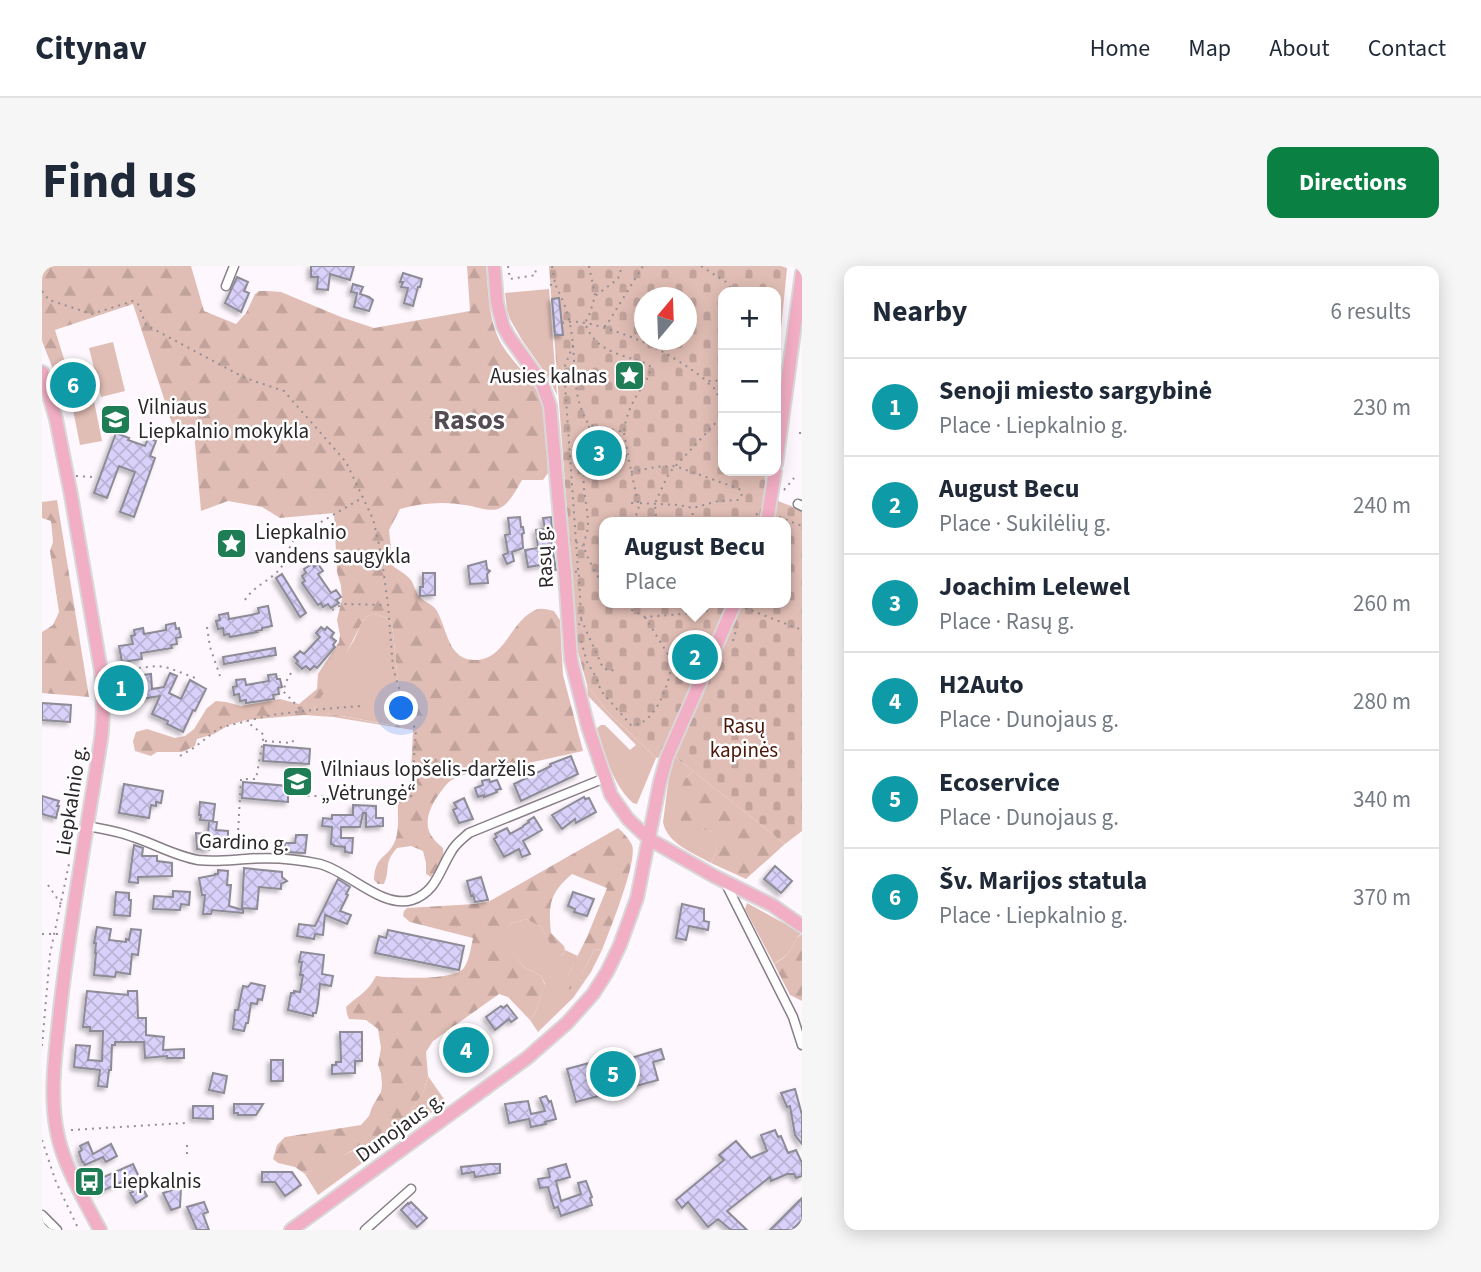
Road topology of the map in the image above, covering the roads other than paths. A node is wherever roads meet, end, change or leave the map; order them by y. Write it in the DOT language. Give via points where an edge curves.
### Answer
graph roads {
  1 [pos="234,266"];
  2 [pos="494,266"];
  3 [pos="802,273"];
  4 [pos="226,286"];
  5 [pos="42,372"];
  6 [pos="781,427"];
  7 [pos="774,476"];
  8 [pos="768,517"];
  9 [pos="732,608"];
  10 [pos="605,778"];
  11 [pos="87,826"];
  12 [pos="649,839"];
  13 [pos="725,882"];
  14 [pos="747,893"];
  15 [pos="737,908"];
  16 [pos="802,926"];
  17 [pos="802,1045"];
  18 [pos="411,1189"];
  19 [pos="42,1216"];
  20 [pos="57,1230"];
  21 [pos="100,1230"];
  22 [pos="291,1230"];
  23 [pos="365,1230"];
  1 -- 4 [label="street"];
  2 -- 10 [label="main road, Rasų g." via="503,326 542,383 550,405 572,573 569,645 574,679"];
  3 -- 6 [label="main road"];
  5 -- 11 [label="main road, Liepkalnio g." via="71,495 101,671 104,715"];
  7 -- 8 [label="main road"];
  9 -- 12 [label="main road, Dunojaus g." via="667,757"];
  10 -- 11 [label="street, Gardino g." via="469,833 450,852 431,889 409,901 381,895 320,864 269,858 196,859 133,836"];
  10 -- 12 [label="main road, Rasų g." via="624,813"];
  11 -- 21 [label="main road, Liepkalnio g." via="56,1045 54,1110 60,1144"];
  12 -- 13 [label="main road, Rasų g."];
  12 -- 22 [label="main road, Dunojaus g." via="629,924 607,972 582,1008 527,1058"];
  13 -- 14 [label="main road, Rasų g."];
  13 -- 15 [label="street"];
  14 -- 15 [label="street"];
  14 -- 16 [label="main road, Rasų g."];
  15 -- 17 [label="street" via="793,1017"];
  18 -- 23 [label="street"];
  19 -- 20 [label="street"];
}
